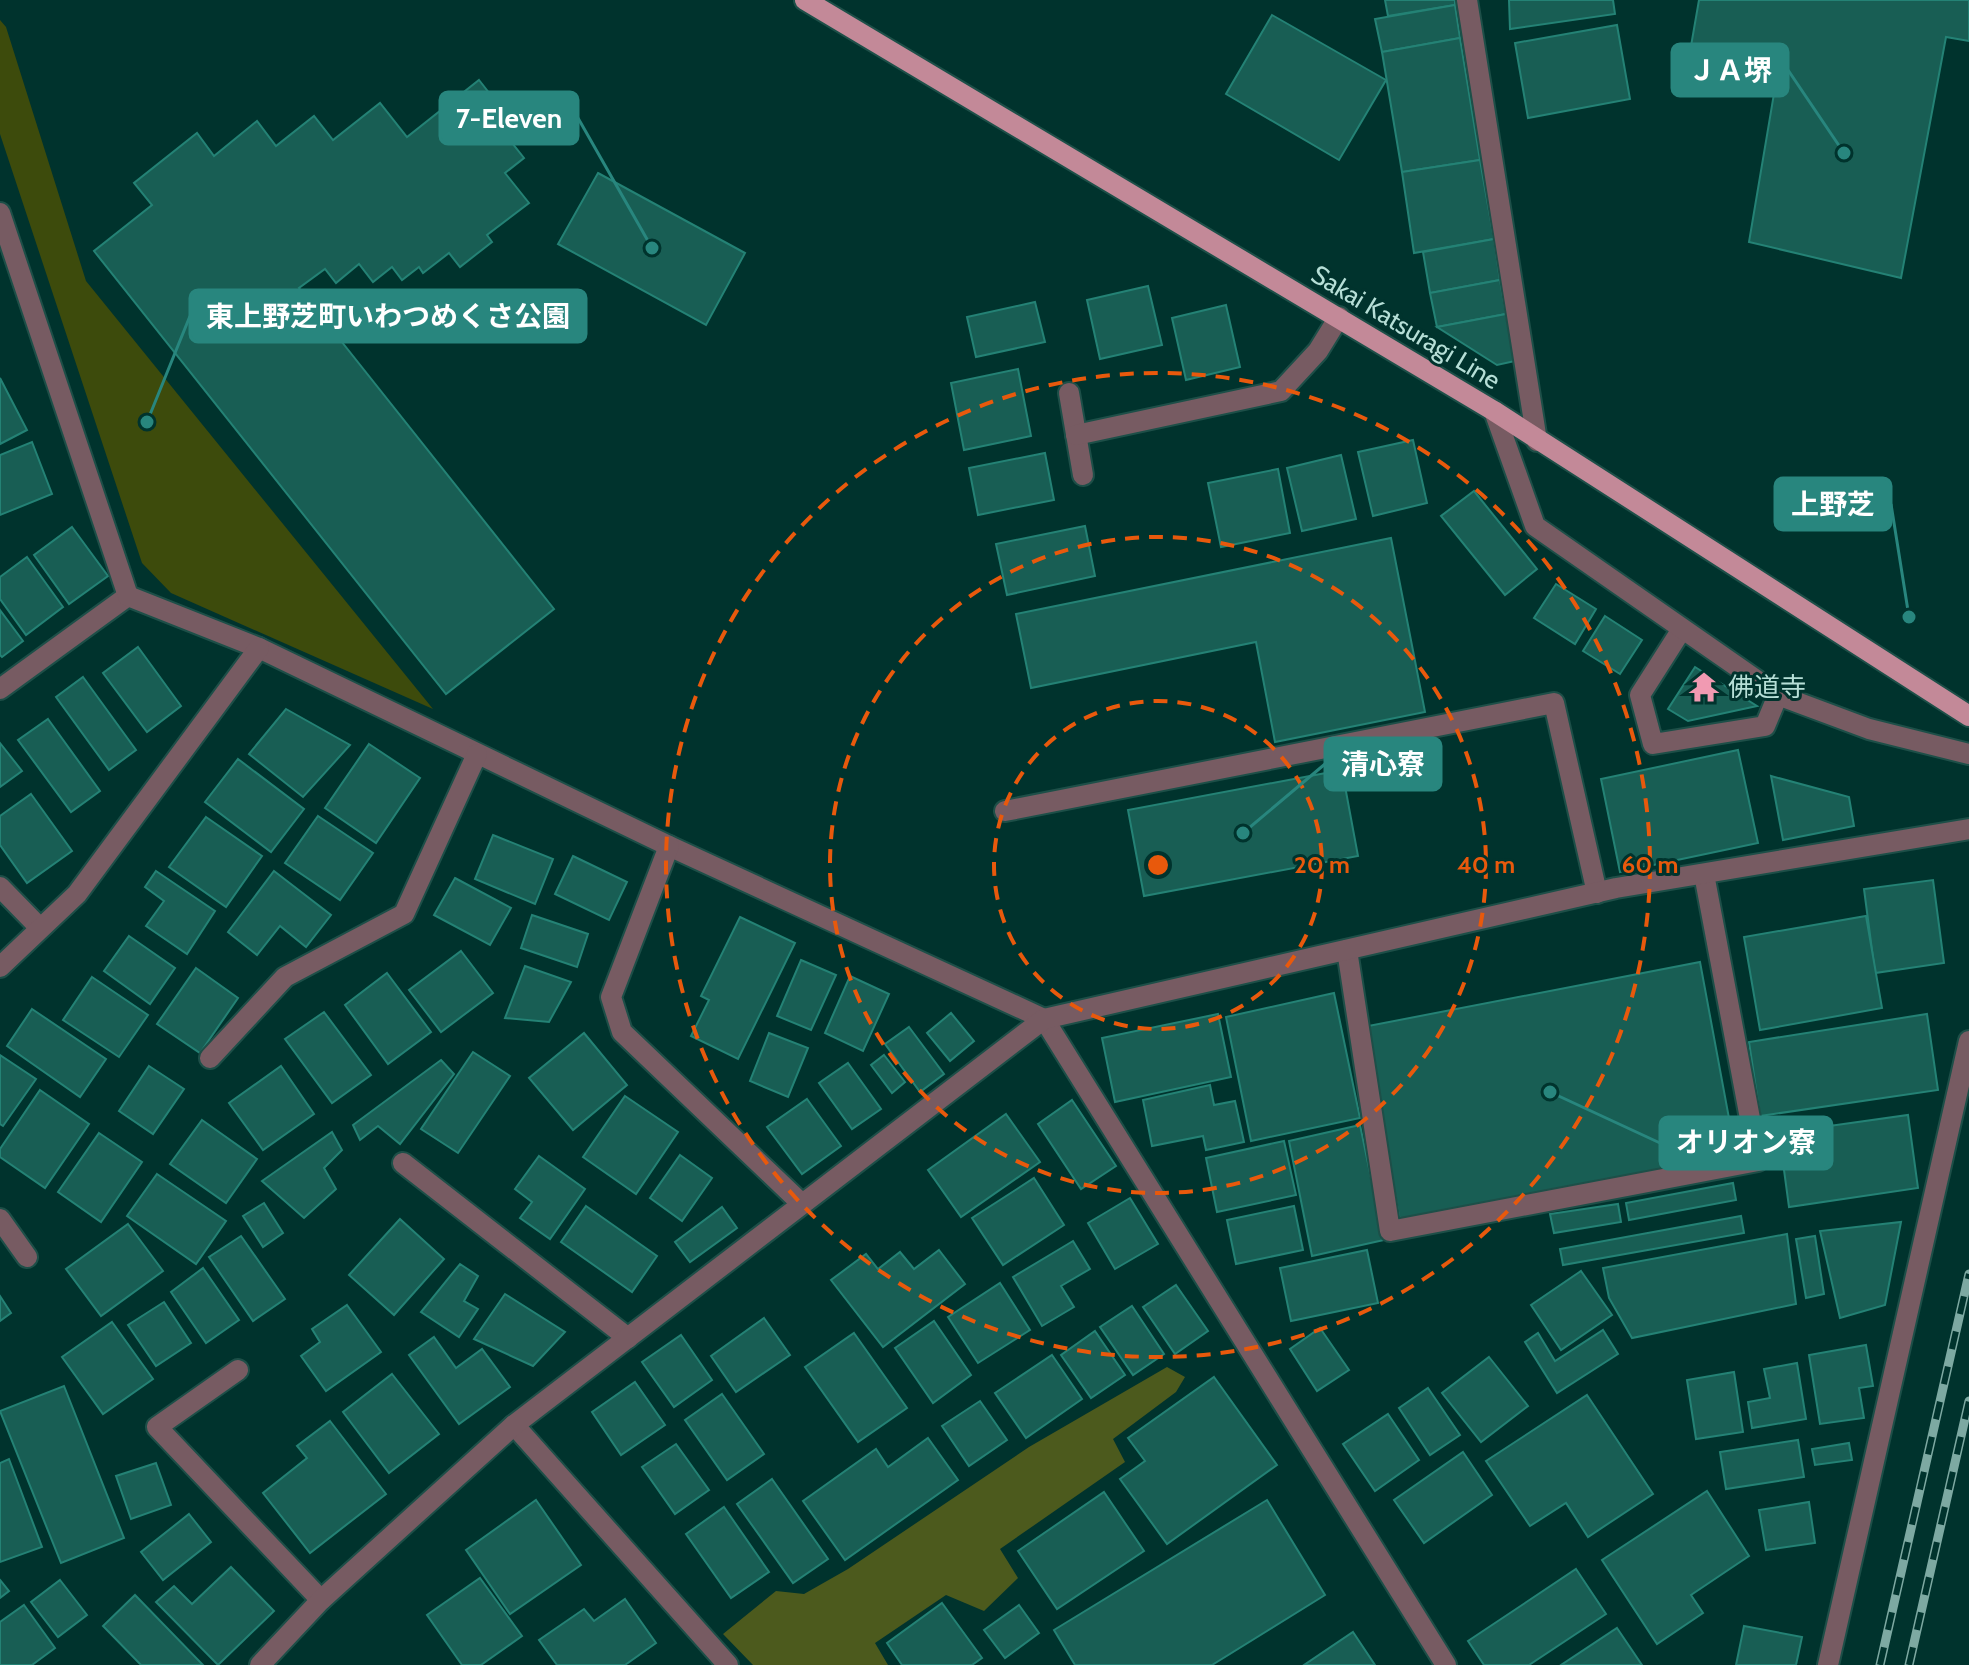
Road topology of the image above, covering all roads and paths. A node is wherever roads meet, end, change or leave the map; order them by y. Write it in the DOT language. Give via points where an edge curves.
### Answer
graph roads {
  1 [pos="805,0"];
  2 [pos="1467,0"];
  3 [pos="0,213"];
  4 [pos="1339,317"];
  5 [pos="1069,393"];
  6 [pos="1494,411"];
  7 [pos="1076,435"];
  8 [pos="1537,441"];
  9 [pos="1083,475"];
  10 [pos="128,596"];
  11 [pos="1682,629"];
  12 [pos="259,648"];
  13 [pos="0,689"];
  14 [pos="1778,695"];
  15 [pos="1969,716"];
  16 [pos="477,754"];
  17 [pos="1969,754"];
  18 [pos="1005,811"];
  19 [pos="1969,829"];
  20 [pos="669,846"];
  21 [pos="1704,874"];
  22 [pos="0,887"];
  23 [pos="1597,893"];
  24 [pos="40,928"];
  25 [pos="1347,950"];
  26 [pos="0,967"];
  27 [pos="1044,1019"];
  28 [pos="1969,1041"];
  29 [pos="210,1058"];
  30 [pos="403,1163"];
  31 [pos="802,1204"];
  32 [pos="0,1219"];
  33 [pos="27,1257"];
  34 [pos="628,1338"];
  35 [pos="238,1370"];
  36 [pos="514,1425"];
  37 [pos="321,1600"];
  38 [pos="260,1665"];
  39 [pos="728,1665"];
  40 [pos="1446,1665"];
  41 [pos="1828,1665"];
  1 -- 4 [label="main road, Sakai Katsuragi Line"];
  2 -- 8 [label="street"];
  3 -- 10 [label="street"];
  4 -- 6 [label="main road, Sakai Katsuragi Line"];
  4 -- 7 [label="street" via="1318,351 1281,391"];
  5 -- 7 [label="street"];
  6 -- 8 [label="main road, Sakai Katsuragi Line"];
  6 -- 11 [label="street" via="1535,526"];
  7 -- 9 [label="street"];
  8 -- 15 [label="main road, Sakai Katsuragi Line"];
  10 -- 12 [label="street"];
  10 -- 13 [label="street"];
  11 -- 14 [label="street"];
  11 -- 14 [label="street" via="1640,695 1653,744 1765,726"];
  12 -- 16 [label="street"];
  12 -- 24 [label="street" via="77,894"];
  14 -- 17 [label="street" via="1869,729"];
  16 -- 20 [label="street"];
  16 -- 29 [label="street" via="404,914 285,977"];
  18 -- 23 [label="street" via="1554,703"];
  19 -- 21 [label="street"];
  20 -- 27 [label="street"];
  20 -- 31 [label="street" via="611,997 622,1032"];
  21 -- 23 [label="street"];
  21 -- 25 [label="street" via="1758,1161 1390,1231"];
  22 -- 24 [label="street"];
  23 -- 25 [label="street"];
  24 -- 26 [label="street"];
  25 -- 27 [label="street"];
  27 -- 31 [label="street"];
  27 -- 40 [label="street"];
  28 -- 41 [label="street"];
  30 -- 34 [label="street"];
  31 -- 34 [label="street"];
  32 -- 33 [label="street"];
  34 -- 36 [label="street"];
  35 -- 37 [label="street" via="157,1427"];
  36 -- 37 [label="street"];
  36 -- 39 [label="street"];
  37 -- 38 [label="street"];
}
